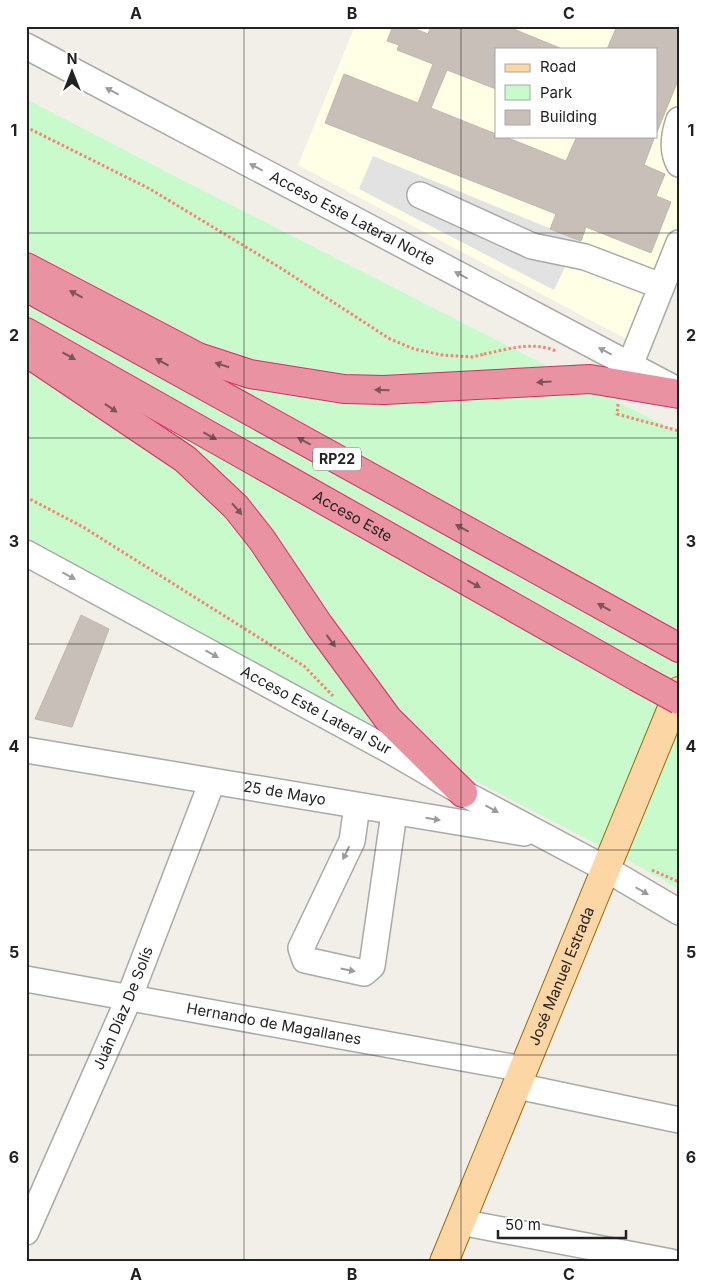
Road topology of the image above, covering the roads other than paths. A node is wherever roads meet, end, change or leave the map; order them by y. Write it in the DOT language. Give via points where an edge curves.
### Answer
graph roads {
  1 [pos="26,46"];
  2 [pos="679,120"];
  3 [pos="679,164"];
  4 [pos="420,195"];
  5 [pos="679,243"];
  6 [pos="26,267"];
  7 [pos="661,286"];
  8 [pos="26,287"];
  9 [pos="26,332"];
  10 [pos="26,352"];
  11 [pos="630,364"];
  12 [pos="679,393"];
  13 [pos="26,553"];
  14 [pos="679,648"];
  15 [pos="679,691"];
  16 [pos="679,700"];
  17 [pos="26,750"];
  18 [pos="212,782"];
  19 [pos="462,793"];
  20 [pos="357,806"];
  21 [pos="394,813"];
  22 [pos="543,836"];
  23 [pos="606,869"];
  24 [pos="679,912"];
  25 [pos="26,979"];
  26 [pos="129,998"];
  27 [pos="520,1077"];
  28 [pos="679,1120"];
  29 [pos="460,1222"];
  30 [pos="26,1232"];
  31 [pos="444,1262"];
  32 [pos="671,1262"];
  11 -- 1 [label="street, Acceso Este Lateral Norte, one-way"];
  2 -- 3 [label="street" via="674,140"];
  4 -- 7 [label="street" via="532,246 585,257"];
  5 -- 7 [label="street"];
  12 -- 6 [label="highway, one-way" via="590,380 384,390 344,389 280,380 198,358"];
  7 -- 11 [label="street"];
  14 -- 8 [label="highway, RP22, one-way"];
  9 -- 16 [label="highway, Acceso Este / RP22, one-way, bridge"];
  10 -- 19 [label="highway, one-way" via="185,459 236,507 388,719"];
  11 -- 12 [label="street, Acceso Este Lateral Norte"];
  13 -- 19 [label="street, Acceso Este Lateral Sur, one-way"];
  15 -- 23 [label="main road, José Manuel Estrada"];
  17 -- 18 [label="street, 25 de Mayo"];
  18 -- 20 [label="street, 25 de Mayo"];
  18 -- 26 [label="street, Juán Díaz De Solís"];
  19 -- 22 [label="street, Acceso Este Lateral Sur, one-way"];
  20 -- 21 [label="street, 25 de Mayo"];
  20 -- 21 [label="street, one-way" via="352,841 300,948 305,960 364,973 372,966"];
  21 -- 22 [label="street, 25 de Mayo, one-way"];
  22 -- 23 [label="street, Acceso Este Lateral Sur"];
  23 -- 24 [label="street, one-way"];
  23 -- 27 [label="main road, José Manuel Estrada"];
  25 -- 26 [label="street, Hernando de Magallanes"];
  26 -- 27 [label="street, Hernando de Magallanes"];
  26 -- 30 [label="street, Juán Díaz De Solís"];
  27 -- 28 [label="street, Hernando de Magallanes"];
  27 -- 29 [label="main road, José Manuel Estrada"];
  29 -- 31 [label="main road, José Manuel Estrada"];
  29 -- 32 [label="street"];
}
